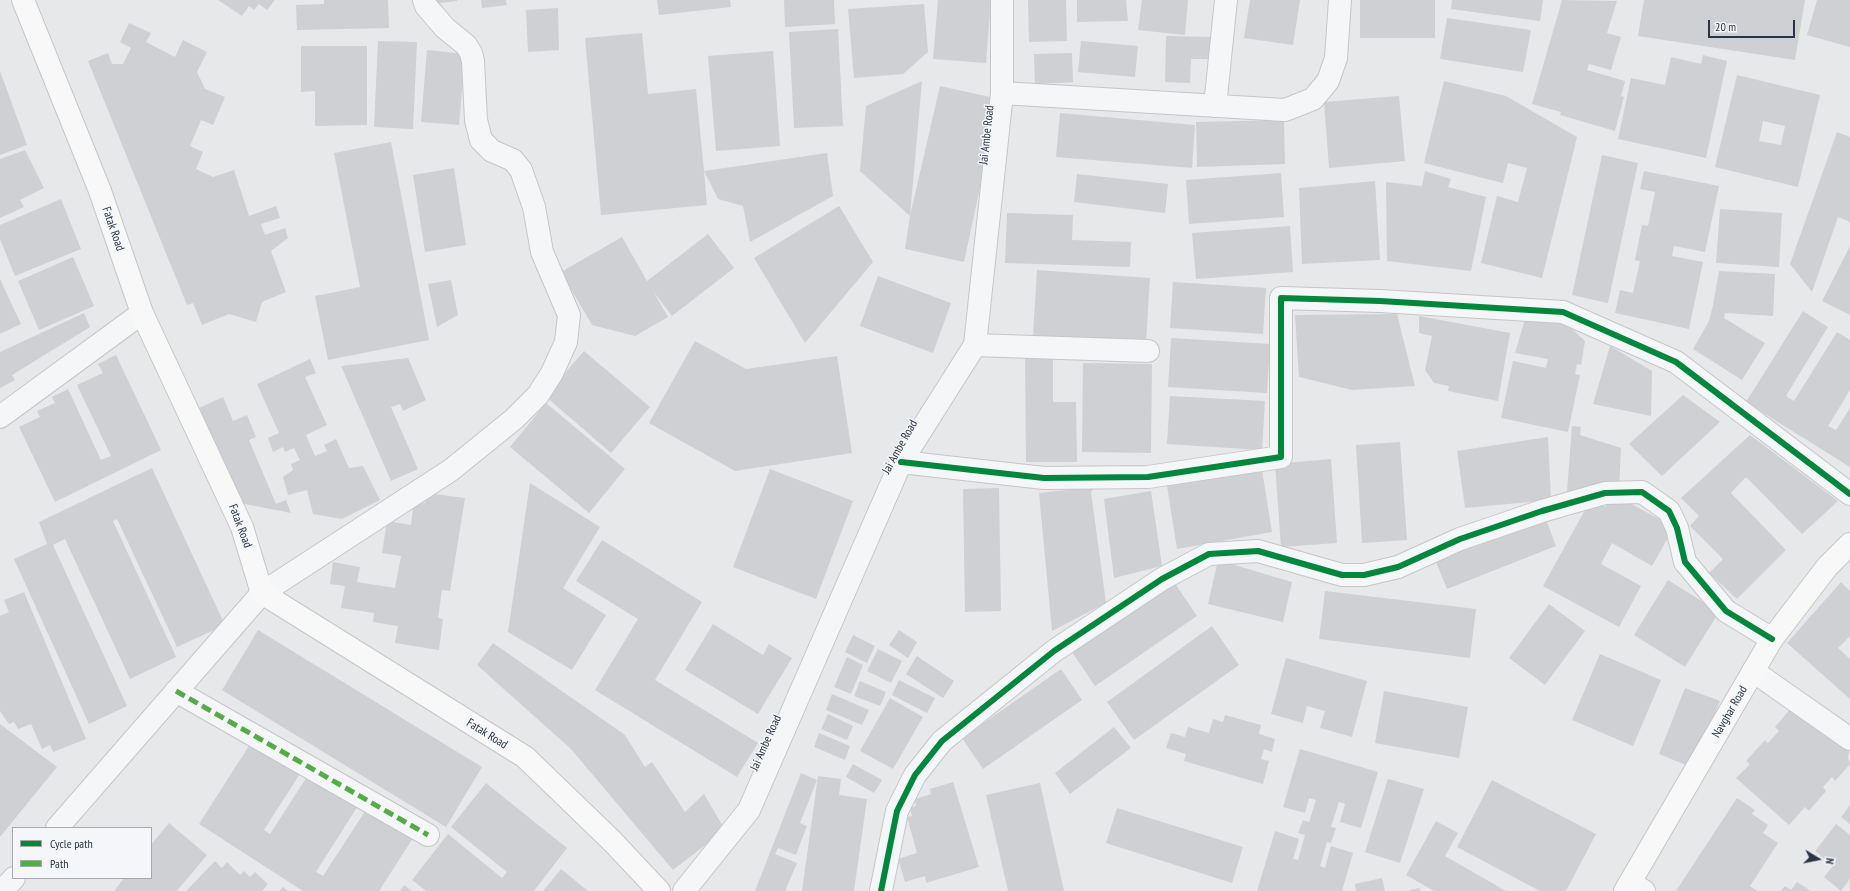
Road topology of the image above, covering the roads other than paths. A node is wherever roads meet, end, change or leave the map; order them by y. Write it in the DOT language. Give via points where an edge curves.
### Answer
graph roads {
  1 [pos="23,0"];
  2 [pos="424,0"];
  3 [pos="1002,0"];
  4 [pos="1226,0"];
  5 [pos="1340,0"];
  6 [pos="1002,93"];
  7 [pos="1215,106"];
  8 [pos="142,313"];
  9 [pos="975,344"];
  10 [pos="1148,351"];
  11 [pos="0,417"];
  12 [pos="901,462"];
  13 [pos="1850,494"];
  14 [pos="1850,544"];
  15 [pos="262,593"];
  16 [pos="1772,639"];
  17 [pos="1754,671"];
  18 [pos="176,691"];
  19 [pos="1850,739"];
  20 [pos="58,827"];
  21 [pos="428,835"];
  22 [pos="13,879"];
  23 [pos="1633,888"];
  24 [pos="2,891"];
  25 [pos="659,891"];
  26 [pos="684,891"];
  27 [pos="881,891"];
  1 -- 8 [label="main road, Fatak Road" via="100,191"];
  2 -- 15 [label="street" via="445,28 466,45 471,53 476,120 481,140 492,151 513,160 521,170 534,207 542,252 569,315 566,342 552,373 538,395 514,419 451,470"];
  3 -- 6 [label="street, Jai Ambe Road"];
  4 -- 7 [label="street"];
  5 -- 7 [label="street" via="1336,58 1328,81 1313,99 1285,110"];
  6 -- 7 [label="street"];
  6 -- 9 [label="street, Jai Ambe Road"];
  8 -- 11 [label="street"];
  8 -- 15 [label="main road, Fatak Road" via="242,527"];
  9 -- 10 [label="street"];
  9 -- 12 [label="street, Jai Ambe Road"];
  12 -- 13 [label="street" via="1044,478 1148,477 1281,457 1281,298 1380,301 1563,312 1676,362"];
  12 -- 26 [label="street, Jai Ambe Road" via="749,810"];
  14 -- 16 [label="main road, Navghar Road" via="1827,567"];
  15 -- 18 [label="street"];
  15 -- 25 [label="main road, Fatak Road" via="525,757 612,841"];
  16 -- 17 [label="main road, Navghar Road"];
  16 -- 27 [label="street" via="1726,612 1685,562 1677,528 1669,511 1642,492 1605,493 1542,511 1460,539 1398,567 1364,575 1342,574 1258,551 1209,554 1162,578 1054,651 942,741 915,775 897,811"];
  17 -- 19 [label="street"];
  17 -- 23 [label="main road, Navghar Road"];
  18 -- 20 [label="street"];
  18 -- 21 [label="street"];
  22 -- 24 [label="street"];
}
